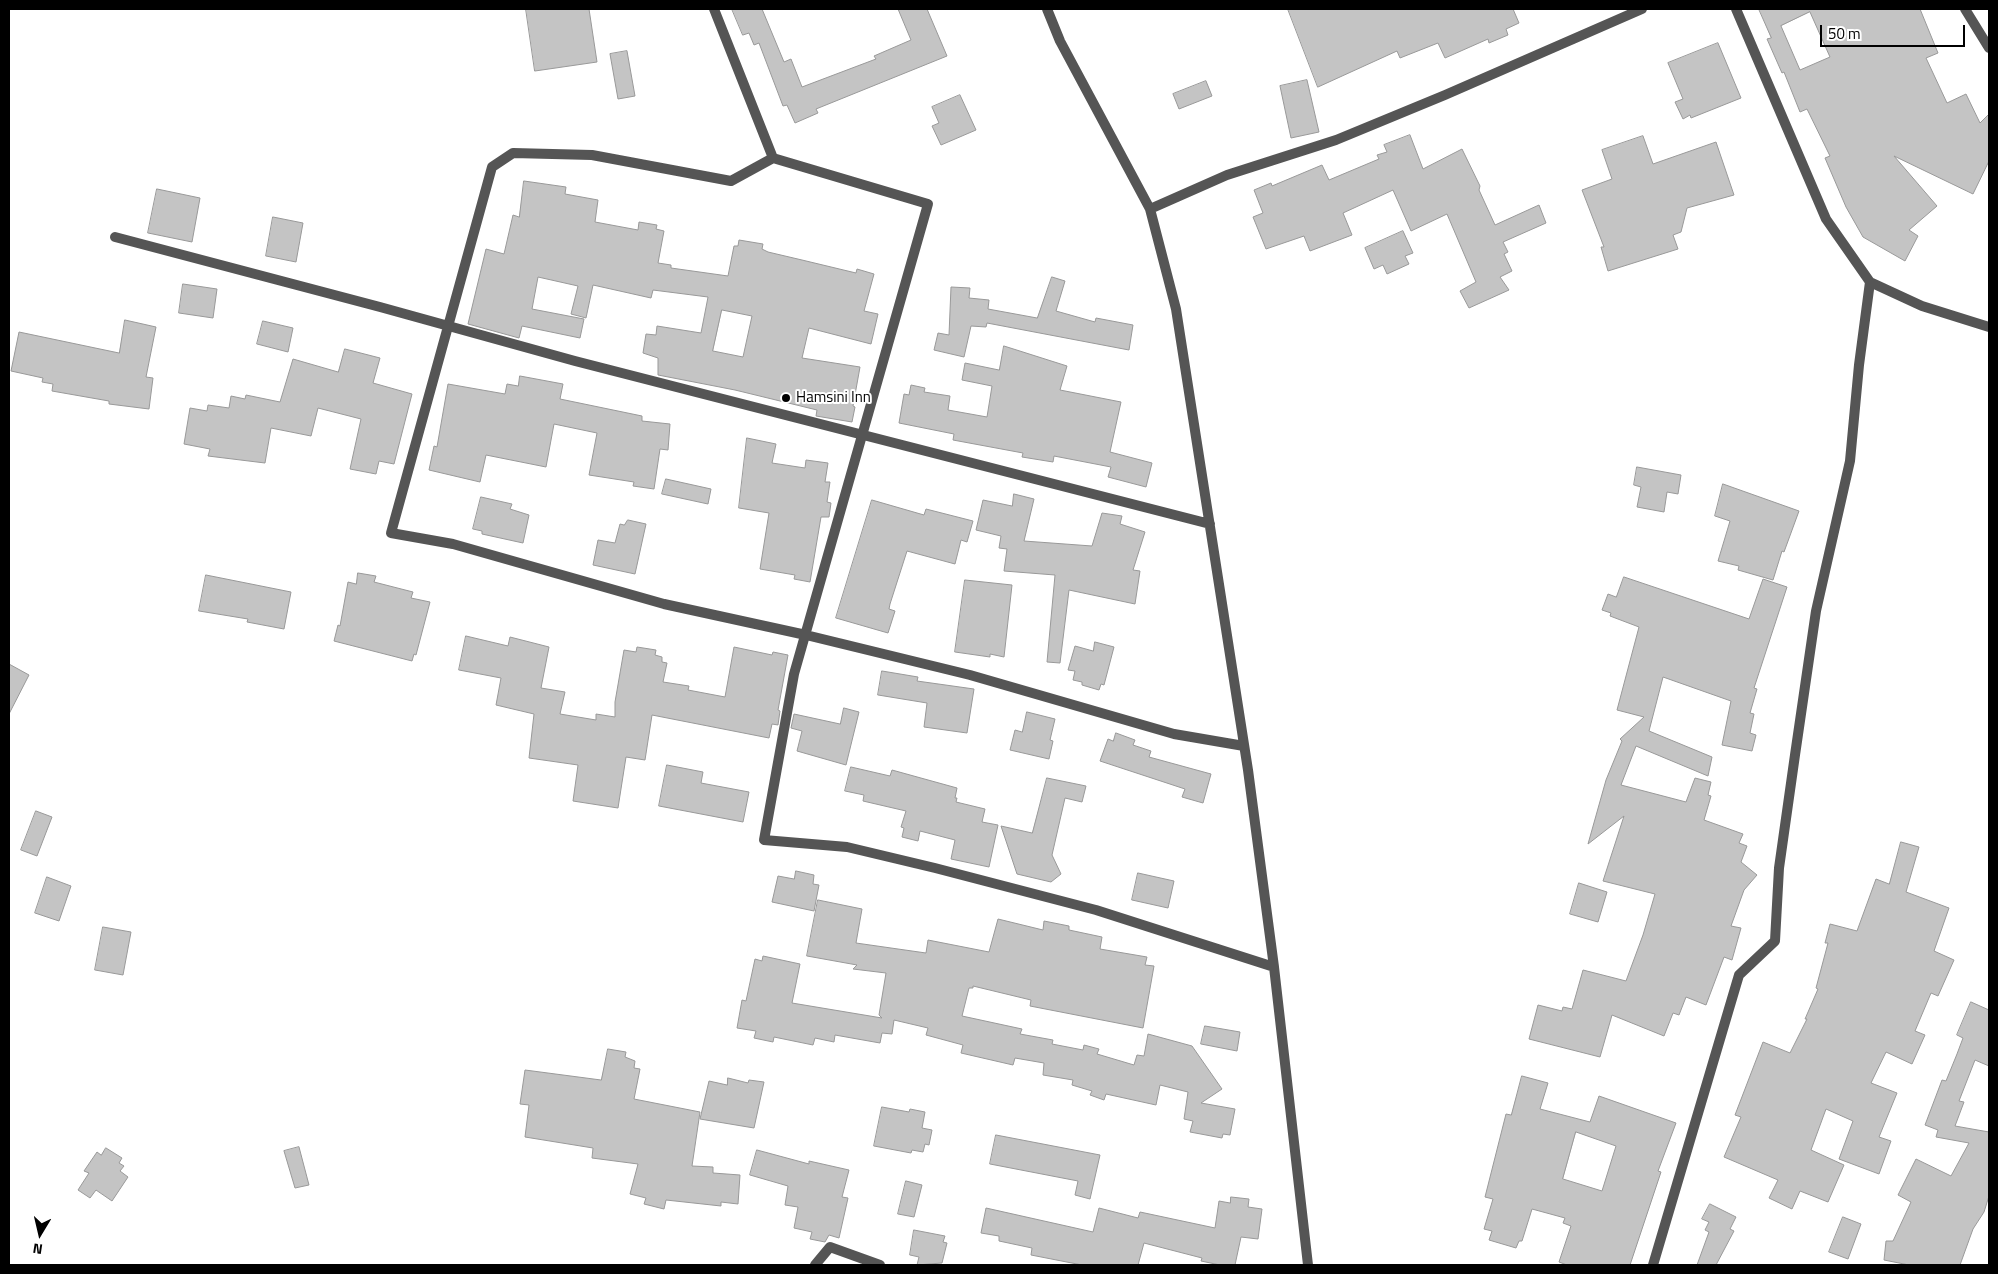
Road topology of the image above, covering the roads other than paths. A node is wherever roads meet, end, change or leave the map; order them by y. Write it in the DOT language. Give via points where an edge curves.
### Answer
graph roads {
  1 [pos="714,9"];
  2 [pos="1047,9"];
  3 [pos="1642,9"];
  4 [pos="1736,9"];
  5 [pos="1965,9"];
  6 [pos="1989,48"];
  7 [pos="773,158"];
  8 [pos="1150,209"];
  9 [pos="115,237"];
  10 [pos="1870,282"];
  11 [pos="448,326"];
  12 [pos="1989,327"];
  13 [pos="863,434"];
  14 [pos="1210,524"];
  15 [pos="806,634"];
  16 [pos="1244,746"];
  17 [pos="1274,966"];
  18 [pos="815,1265"];
  19 [pos="880,1265"];
  20 [pos="1308,1265"];
  21 [pos="1653,1265"];
  1 -- 7 [label="street"];
  2 -- 8 [label="street" via="1060,41"];
  3 -- 8 [label="street" via="1445,96 1336,140 1227,175"];
  4 -- 10 [label="street" via="1826,219"];
  5 -- 6 [label="street"];
  7 -- 11 [label="street" via="731,181 592,155 513,153 492,167"];
  7 -- 13 [label="street" via="928,204"];
  8 -- 14 [label="street" via="1176,309"];
  9 -- 11 [label="street"];
  10 -- 12 [label="street" via="1922,306"];
  10 -- 21 [label="street" via="1850,461 1816,612 1779,868 1774,941 1739,975"];
  11 -- 13 [label="street" via="575,362"];
  11 -- 15 [label="street" via="391,533 453,544 664,604"];
  13 -- 14 [label="street"];
  13 -- 15 [label="street"];
  14 -- 16 [label="street"];
  15 -- 16 [label="street" via="970,675 1174,734"];
  15 -- 17 [label="street" via="794,674 764,840 847,848 935,868 1096,910"];
  16 -- 17 [label="street"];
  17 -- 20 [label="street"];
  18 -- 19 [label="street" via="830,1247"];
}
